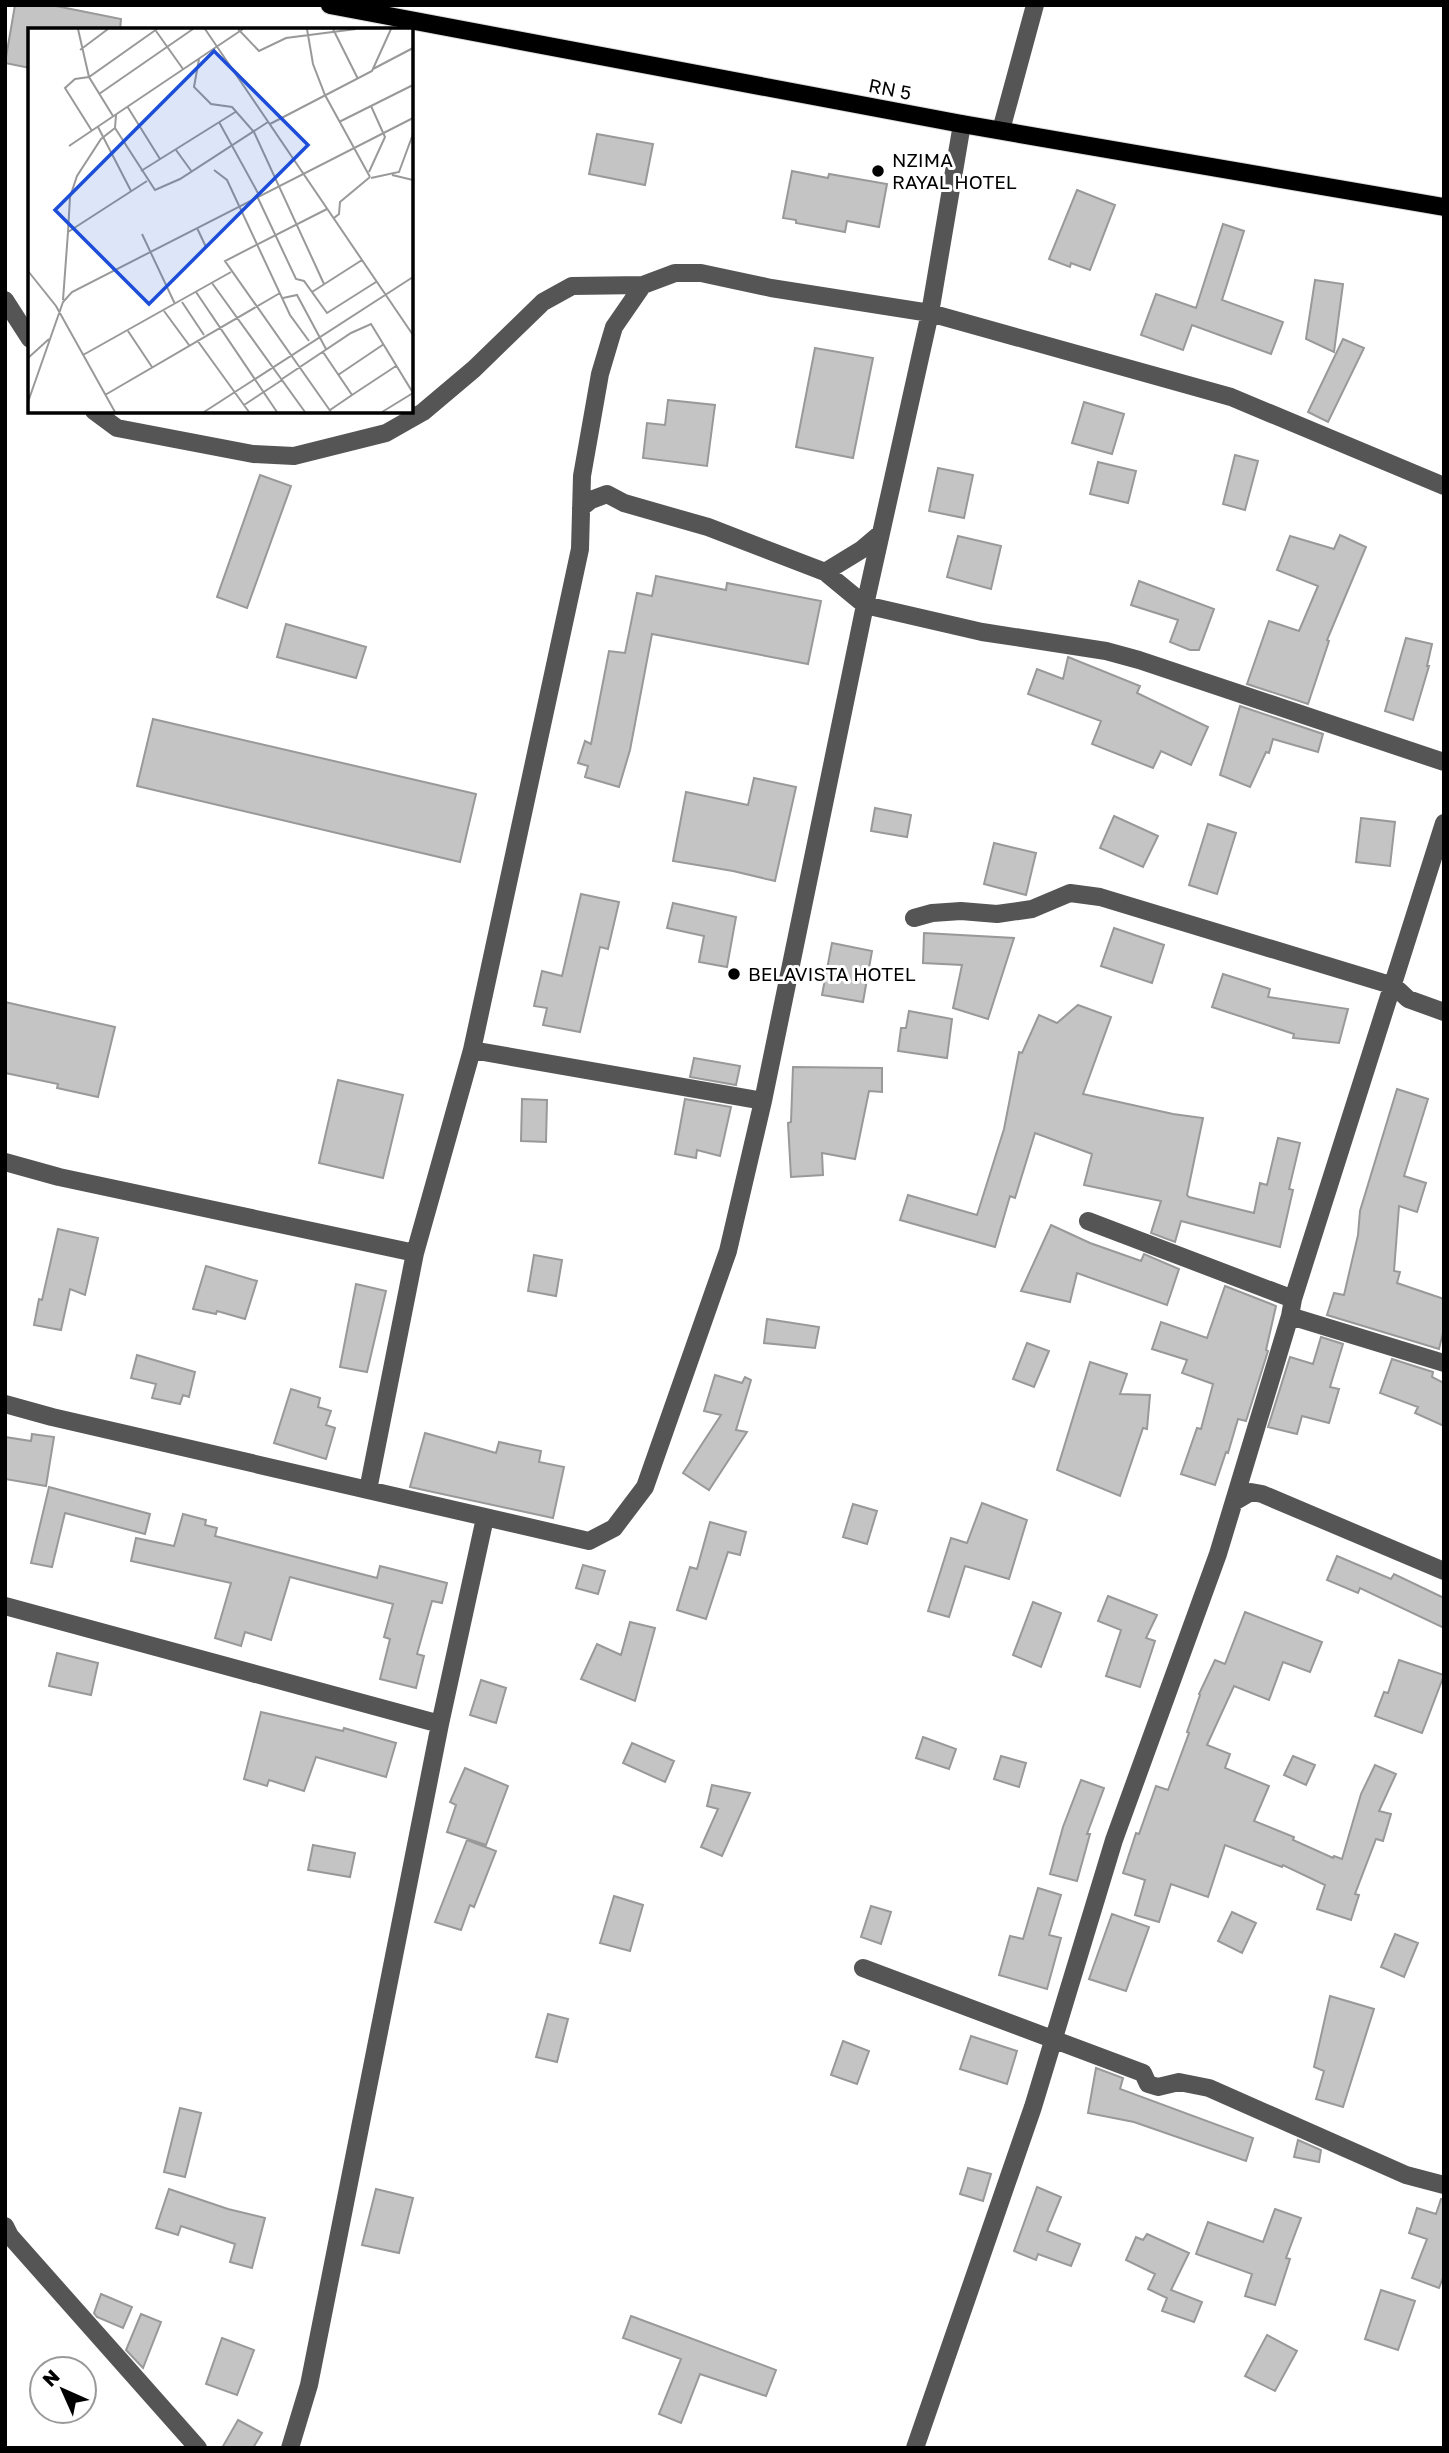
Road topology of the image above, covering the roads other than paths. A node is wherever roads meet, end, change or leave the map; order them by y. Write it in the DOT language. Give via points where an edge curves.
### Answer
graph roads {
  1 [pos="330,5"];
  2 [pos="1035,5"];
  3 [pos="962,124"];
  4 [pos="1001,130"];
  5 [pos="1444,207"];
  6 [pos="643,285"];
  7 [pos="5,300"];
  8 [pos="930,313"];
  9 [pos="28,336"];
  10 [pos="96,413"];
  11 [pos="583,466"];
  12 [pos="1444,486"];
  13 [pos="607,494"];
  14 [pos="581,508"];
  15 [pos="881,533"];
  16 [pos="825,572"];
  17 [pos="865,605"];
  18 [pos="1444,762"];
  19 [pos="1444,823"];
  20 [pos="914,918"];
  21 [pos="1394,986"];
  22 [pos="1444,1012"];
  23 [pos="472,1050"];
  24 [pos="762,1101"];
  25 [pos="5,1162"];
  26 [pos="1088,1221"];
  27 [pos="415,1253"];
  28 [pos="1291,1308"];
  29 [pos="1444,1363"];
  30 [pos="5,1404"];
  31 [pos="368,1490"];
  32 [pos="1234,1502"];
  33 [pos="485,1518"];
  34 [pos="1444,1571"];
  35 [pos="5,1606"];
  36 [pos="440,1724"];
  37 [pos="863,1968"];
  38 [pos="1052,2040"];
  39 [pos="1444,2185"];
  40 [pos="5,2226"];
  41 [pos="198,2448"];
  42 [pos="290,2448"];
  43 [pos="915,2448"];
  1 -- 3 [label="main road, RN 5 / RN 5"];
  2 -- 4 [label="street"];
  3 -- 4 [label="main road, RN 5 / RN 5"];
  3 -- 8 [label="street"];
  4 -- 5 [label="main road, RN 5 / RN 5"];
  6 -- 8 [label="street" via="675,273 701,273"];
  6 -- 10 [label="street" via="572,286 543,302 423,412 386,433 305,454 253,454 117,428"];
  6 -- 11 [label="street" via="614,327"];
  7 -- 9 [label="street"];
  8 -- 12 [label="street" via="1231,397"];
  8 -- 15 [label="street"];
  11 -- 13 [label="street"];
  11 -- 14 [label="street"];
  13 -- 14 [label="street"];
  13 -- 16 [label="street"];
  14 -- 23 [label="street" via="580,549"];
  15 -- 16 [label="street"];
  15 -- 17 [label="street"];
  16 -- 17 [label="street"];
  17 -- 18 [label="street" via="982,632 1106,651"];
  17 -- 24 [label="street"];
  19 -- 21 [label="street"];
  20 -- 21 [label="street" via="932,913 997,914 1032,909 1070,893 1100,897"];
  21 -- 22 [label="street" via="1408,999"];
  21 -- 28 [label="street"];
  23 -- 24 [label="street"];
  23 -- 27 [label="street"];
  24 -- 33 [label="street" via="728,1251 645,1487 614,1528 589,1541"];
  25 -- 27 [label="street"];
  26 -- 28 [label="street"];
  27 -- 31 [label="street"];
  28 -- 29 [label="street"];
  28 -- 32 [label="street"];
  30 -- 31 [label="street"];
  31 -- 33 [label="street"];
  32 -- 34 [label="street" via="1251,1492 1262,1494"];
  32 -- 38 [label="street" via="1114,1840"];
  33 -- 36 [label="street"];
  35 -- 36 [label="street"];
  36 -- 42 [label="street" via="309,2385"];
  37 -- 38 [label="street"];
  38 -- 39 [label="street" via="1143,2073 1148,2084 1158,2087 1179,2081 1209,2088 1406,2175"];
  38 -- 43 [label="street"];
  40 -- 41 [label="street"];
}
